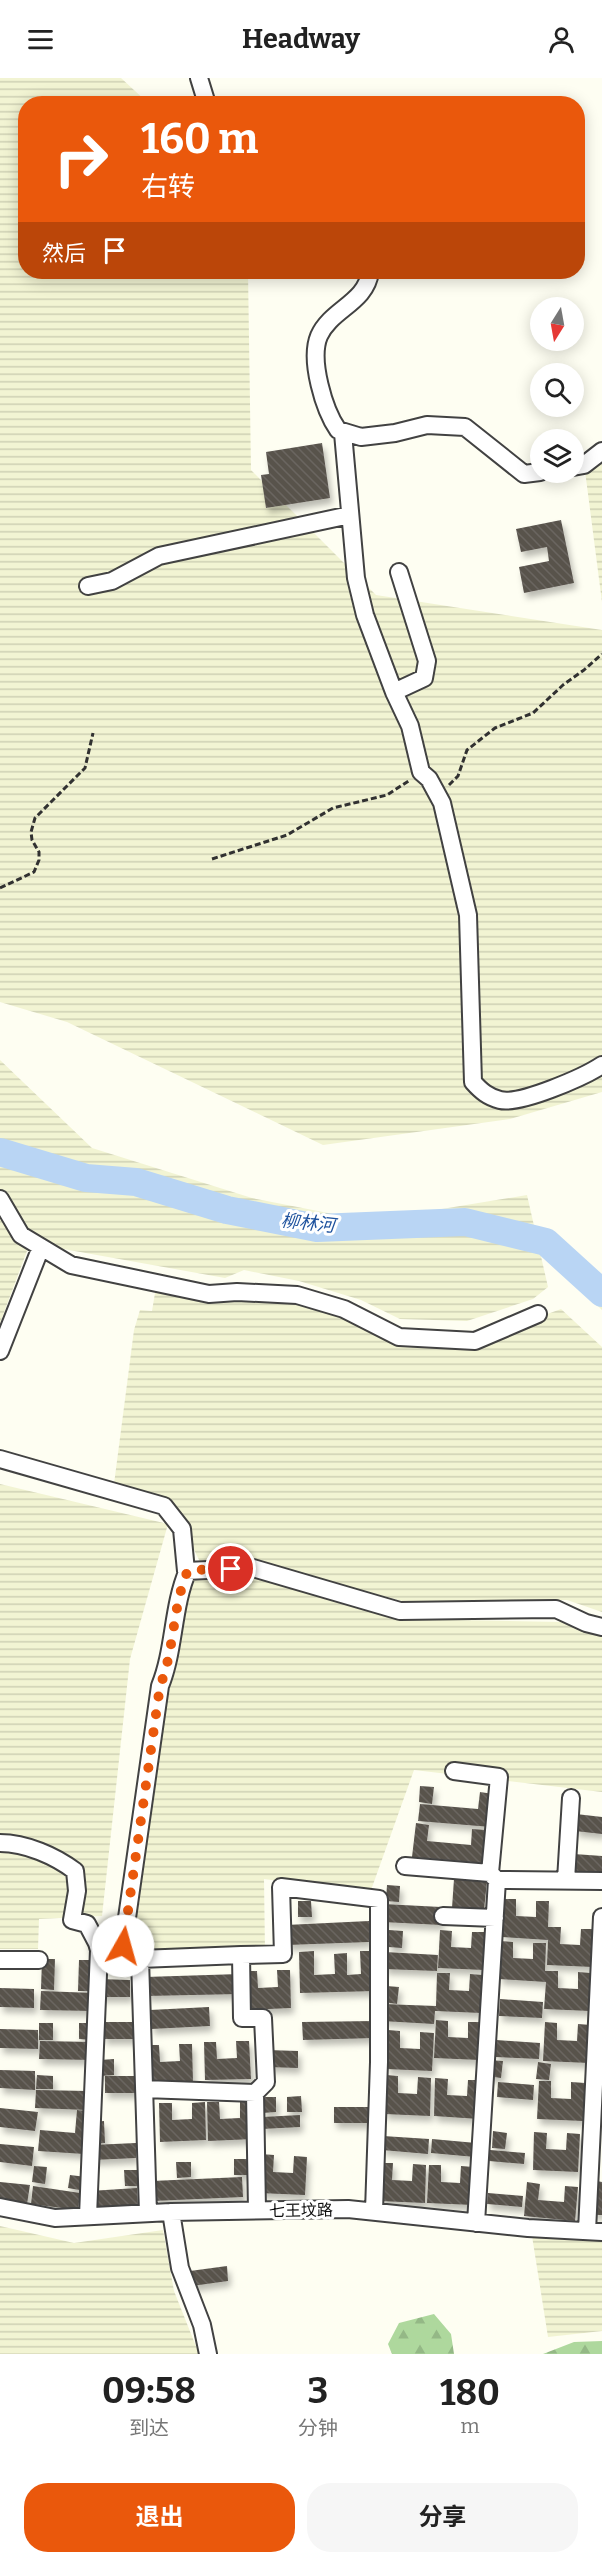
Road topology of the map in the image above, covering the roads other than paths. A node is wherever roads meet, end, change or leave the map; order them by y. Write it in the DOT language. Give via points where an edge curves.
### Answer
graph roads {
  1 [pos="199,78"];
  2 [pos="205,96"];
  3 [pos="369,279"];
  4 [pos="343,433"];
  5 [pos="602,451"];
  6 [pos="584,465"];
  7 [pos="530,473"];
  8 [pos="350,515"];
  9 [pos="399,572"];
  10 [pos="88,586"];
  11 [pos="394,692"];
  12 [pos="602,1065"];
  13 [pos="0,1199"];
  14 [pos="41,1247"];
  15 [pos="538,1314"];
  16 [pos="0,1351"];
  17 [pos="0,1459"];
  18 [pos="188,1570"];
  19 [pos="602,1627"];
  20 [pos="454,1771"];
  21 [pos="571,1798"];
  22 [pos="0,1843"];
  23 [pos="405,1866"];
  24 [pos="494,1876"];
  25 [pos="566,1880"];
  26 [pos="602,1881"];
  27 [pos="443,1916"];
  28 [pos="602,1917"];
  29 [pos="495,1918"];
  30 [pos="97,1943"];
  31 [pos="241,1955"];
  32 [pos="0,1960"];
  33 [pos="39,1960"];
  34 [pos="144,2089"];
  35 [pos="255,2093"];
  36 [pos="0,2207"];
  37 [pos="257,2211"];
  38 [pos="374,2211"];
  39 [pos="171,2212"];
  40 [pos="148,2213"];
  41 [pos="88,2216"];
  42 [pos="476,2223"];
  43 [pos="594,2232"];
  44 [pos="208,2354"];
  1 -- 2 [label="street"];
  3 -- 4 [label="street" via="363,292 319,336 319,388 333,423"];
  4 -- 7 [label="street" via="361,437 427,425 465,427 524,474"];
  4 -- 8 [label="street"];
  5 -- 6 [label="street"];
  8 -- 10 [label="street" via="159,556 112,581"];
  8 -- 11 [label="street" via="356,578"];
  9 -- 11 [label="street" via="427,661 424,678"];
  11 -- 12 [label="street" via="410,726 421,772 442,803 468,915 473,1082 485,1095 502,1101 519,1100"];
  13 -- 14 [label="street" via="21,1235"];
  14 -- 15 [label="street" via="71,1265 209,1294 297,1295 344,1309 399,1337 475,1341"];
  14 -- 16 [label="street"];
  17 -- 18 [label="street" via="164,1506 182,1529"];
  18 -- 19 [label="street" via="253,1568 400,1611 556,1609"];
  18 -- 30 [label="street" via="180,1590 168,1666 160,1686 123,1946"];
  20 -- 24 [label="street" via="499,1777"];
  21 -- 25 [label="street"];
  22 -- 30 [label="street" via="10,1842 57,1858 75,1871 77,1891 72,1920 87,1924"];
  23 -- 24 [label="street"];
  24 -- 25 [label="street"];
  24 -- 29 [label="street"];
  25 -- 26 [label="street"];
  27 -- 29 [label="street"];
  28 -- 43 [label="street"];
  29 -- 42 [label="street"];
  30 -- 41 [label="street"];
  31 -- 34 [label="street" via="140,1959"];
  31 -- 35 [label="street" via="242,2018 263,2018 266,2082"];
  31 -- 38 [label="street" via="283,1954 281,1887 379,1899"];
  32 -- 33 [label="street"];
  34 -- 35 [label="street"];
  34 -- 40 [label="street"];
  35 -- 37 [label="street"];
  36 -- 41 [label="street, 七王坟路" via="55,2218"];
  37 -- 38 [label="street, 七王坟路"];
  37 -- 39 [label="street, 七王坟路"];
  38 -- 42 [label="street, 七王坟路"];
  39 -- 40 [label="street, 七王坟路"];
  39 -- 44 [label="street" via="180,2268 202,2325"];
  40 -- 41 [label="street, 七王坟路"];
  42 -- 43 [label="street, 七王坟路"];
}
